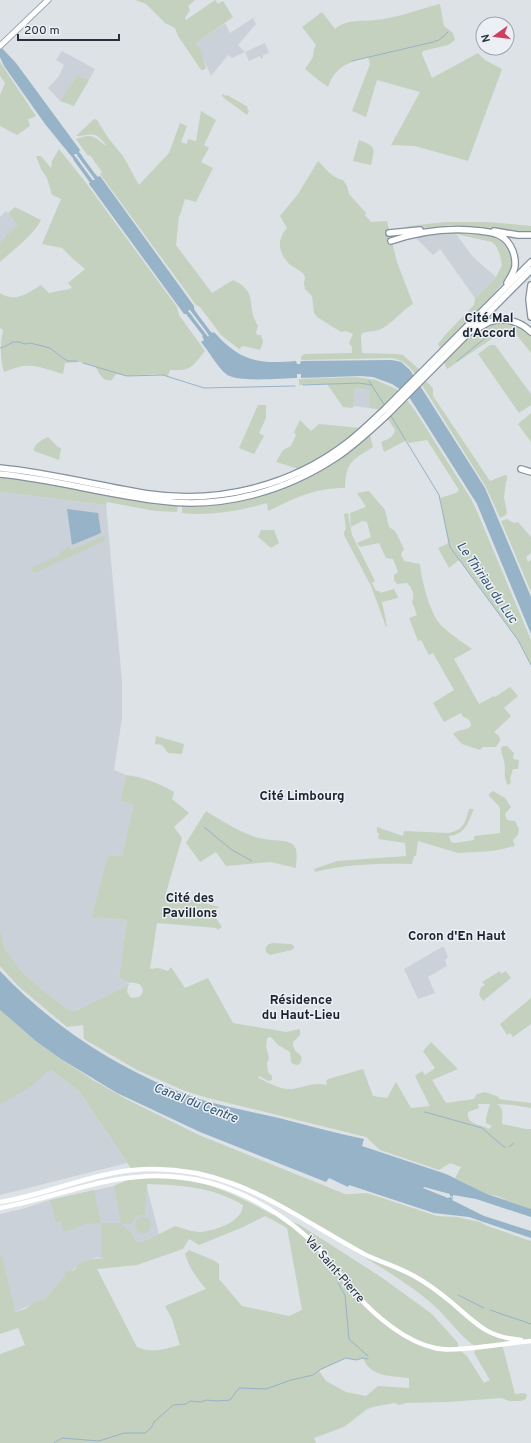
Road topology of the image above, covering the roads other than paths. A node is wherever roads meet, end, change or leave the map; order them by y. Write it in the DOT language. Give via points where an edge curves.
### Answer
graph roads {
  1 [pos="48,0"];
  2 [pos="0,46"];
  3 [pos="389,233"];
  4 [pos="531,235"];
  5 [pos="391,241"];
  6 [pos="531,262"];
  7 [pos="531,270"];
  8 [pos="531,285"];
  9 [pos="506,287"];
  10 [pos="531,317"];
  11 [pos="531,332"];
  12 [pos="468,333"];
  13 [pos="449,348"];
  14 [pos="364,432"];
  15 [pos="0,468"];
  16 [pos="521,469"];
  17 [pos="531,472"];
  18 [pos="0,474"];
  19 [pos="0,1202"];
  20 [pos="0,1208"];
  21 [pos="531,1341"];
  1 -- 2 [label="main road"];
  3 -- 4 [label="highway" via="459,226"];
  5 -- 9 [label="highway" via="443,229 495,234 506,241 514,256 514,271"];
  6 -- 9 [label="highway"];
  7 -- 12 [label="highway"];
  8 -- 10 [label="highway"];
  9 -- 13 [label="highway"];
  11 -- 12 [label="highway" via="518,323 505,320 490,322"];
  12 -- 13 [label="highway"];
  13 -- 14 [label="highway"];
  14 -- 15 [label="highway" via="323,460 295,474 251,490 207,496 149,494"];
  14 -- 18 [label="highway" via="338,456 298,479 252,495 219,501 163,501"];
  16 -- 17 [label="highway"];
  19 -- 21 [label="main road, Val Saint-Pierre" via="132,1170 166,1170 204,1175 234,1183 257,1193 366,1254 425,1283 486,1331 506,1338"];
  20 -- 21 [label="main road, Val Saint-Pierre" via="96,1183 137,1176 178,1177 201,1181 234,1190 298,1229 326,1255 360,1299 403,1334 423,1344 449,1350"];
}
